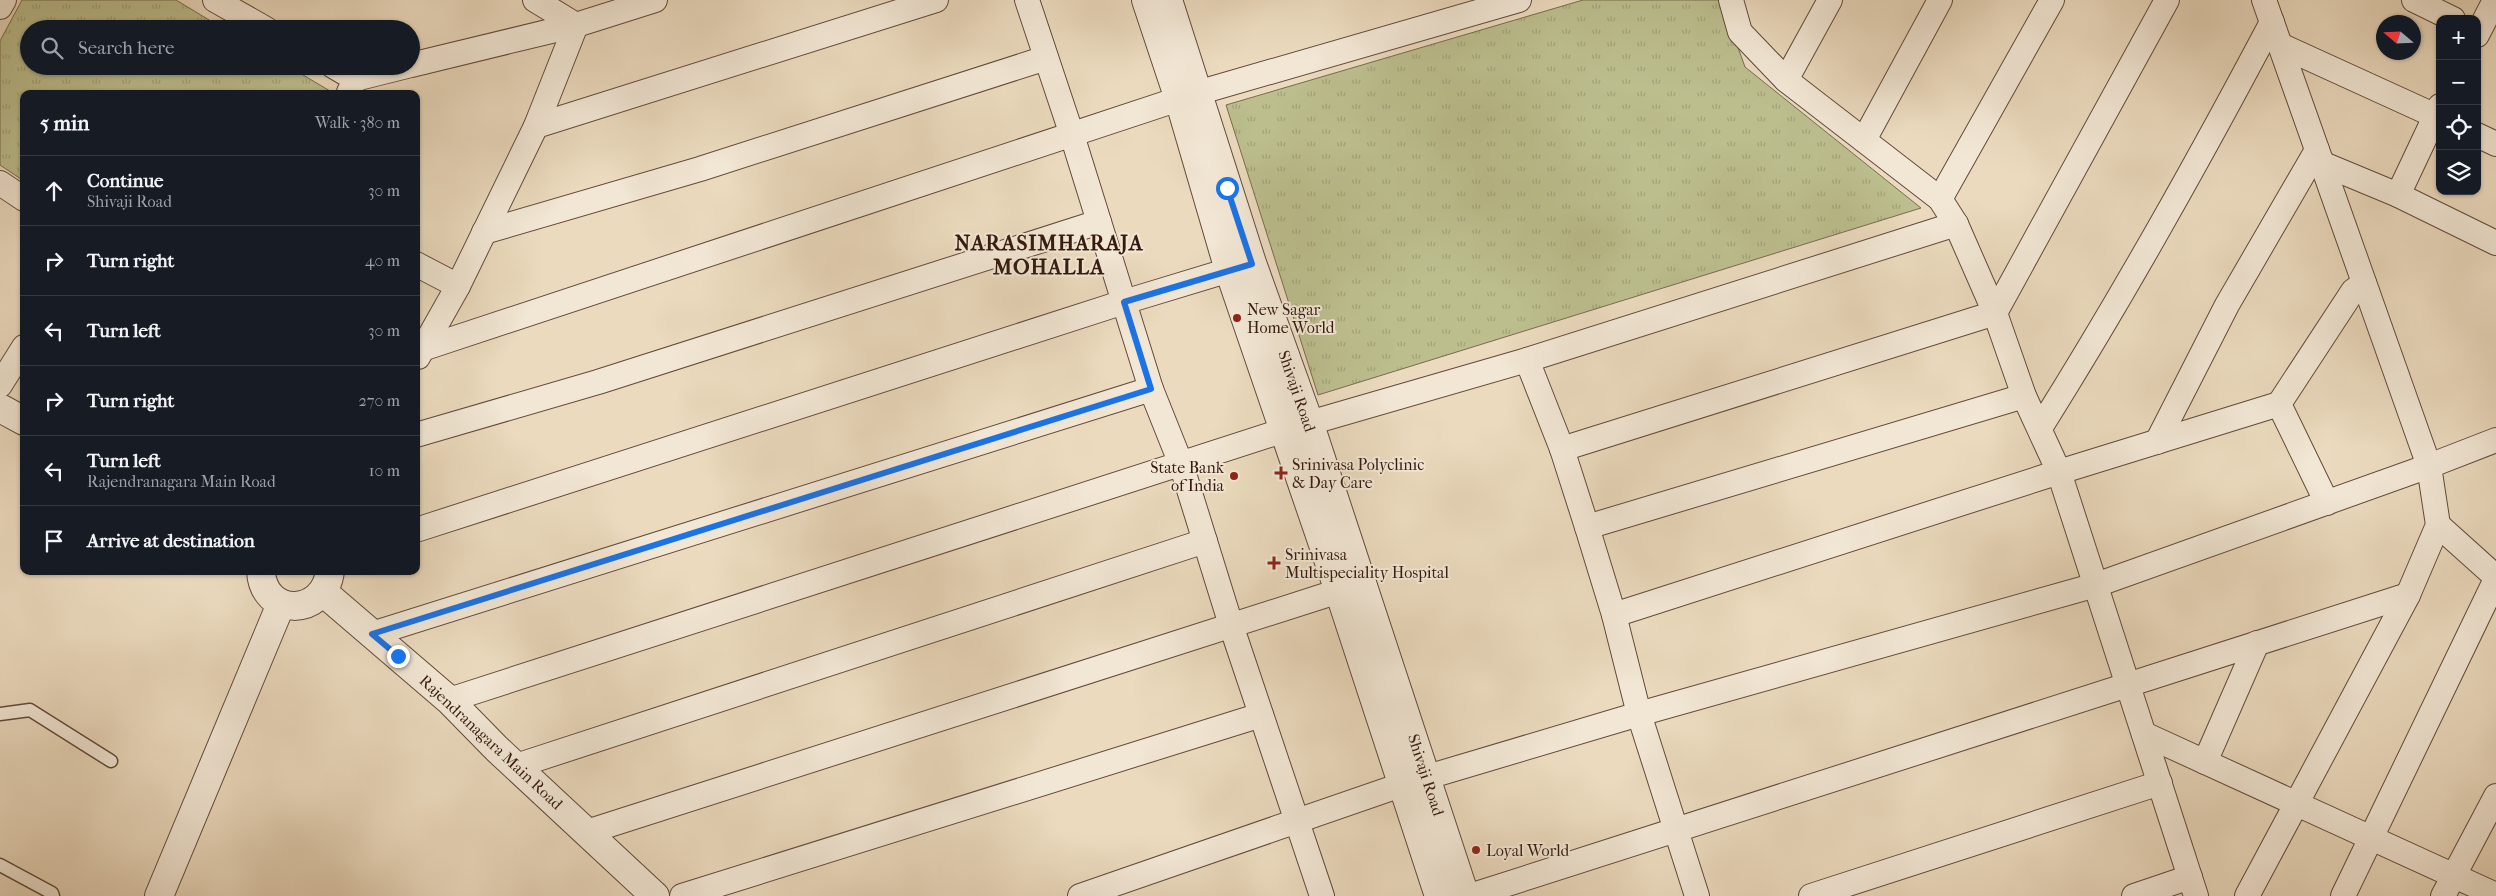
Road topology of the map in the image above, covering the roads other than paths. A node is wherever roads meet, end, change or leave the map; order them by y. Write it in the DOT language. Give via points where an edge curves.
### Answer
graph roads {
  1 [pos="4,0"];
  2 [pos="215,0"];
  3 [pos="535,0"];
  4 [pos="655,0"];
  5 [pos="936,0"];
  6 [pos="1027,0"];
  7 [pos="1146,0"];
  8 [pos="1168,0"];
  9 [pos="1518,0"];
  10 [pos="1731,0"];
  11 [pos="1830,0"];
  12 [pos="1940,0"];
  13 [pos="2052,0"];
  14 [pos="2167,0"];
  15 [pos="2414,0"];
  16 [pos="2495,0"];
  17 [pos="0,7"];
  18 [pos="2270,9"];
  19 [pos="2445,15"];
  20 [pos="250,20"];
  21 [pos="576,25"];
  22 [pos="2482,34"];
  23 [pos="2280,46"];
  24 [pos="1046,58"];
  25 [pos="420,63"];
  26 [pos="341,75"];
  27 [pos="382,75"];
  28 [pos="1786,80"];
  29 [pos="352,86"];
  30 [pos="1188,96"];
  31 [pos="2436,112"];
  32 [pos="2436,117"];
  33 [pos="536,126"];
  34 [pos="1072,134"];
  35 [pos="2481,137"];
  36 [pos="1864,140"];
  37 [pos="2496,144"];
  38 [pos="2319,157"];
  39 [pos="0,183"];
  40 [pos="2398,195"];
  41 [pos="20,196"];
  42 [pos="1940,199"];
  43 [pos="1099,222"];
  44 [pos="1956,224"];
  45 [pos="484,232"];
  46 [pos="2496,243"];
  47 [pos="420,266"];
  48 [pos="1240,267"];
  49 [pos="2364,283"];
  50 [pos="458,286"];
  51 [pos="1124,302"];
  52 [pos="1994,313"];
  53 [pos="20,353"];
  54 [pos="420,353"];
  55 [pos="420,355"];
  56 [pos="1527,360"];
  57 [pos="0,385"];
  58 [pos="1151,389"];
  59 [pos="2024,396"];
  60 [pos="2279,404"];
  61 [pos="0,408"];
  62 [pos="20,419"];
  63 [pos="1297,426"];
  64 [pos="2040,428"];
  65 [pos="420,434"];
  66 [pos="2496,440"];
  67 [pos="2156,442"];
  68 [pos="1562,449"];
  69 [pos="1181,464"];
  70 [pos="2429,466"];
  71 [pos="2059,472"];
  72 [pos="2327,503"];
  73 [pos="2438,525"];
  74 [pos="1587,527"];
  75 [pos="420,529"];
  76 [pos="1205,541"];
  77 [pos="262,575"];
  78 [pos="2496,578"];
  79 [pos="326,582"];
  80 [pos="2096,585"];
  81 [pos="1339,591"];
  82 [pos="2408,595"];
  83 [pos="281,604"];
  84 [pos="1614,615"];
  85 [pos="1231,625"];
  86 [pos="372,634"];
  87 [pos="2257,644"];
  88 [pos="2128,685"];
  89 [pos="449,700"];
  90 [pos="0,714"];
  91 [pos="1640,714"];
  92 [pos="1261,715"];
  93 [pos="2144,734"];
  94 [pos="111,761"];
  95 [pos="2205,762"];
  96 [pos="516,766"];
  97 [pos="1415,781"];
  98 [pos="2160,783"];
  99 [pos="2496,796"];
  100 [pos="2297,803"];
  101 [pos="1296,820"];
  102 [pos="1677,831"];
  103 [pos="587,832"];
  104 [pos="2372,837"];
  105 [pos="0,865"];
  106 [pos="2454,874"];
  107 [pos="2193,887"];
  108 [pos="2496,895"];
  109 [pos="53,896"];
  110 [pos="159,896"];
  111 [pos="655,896"];
  112 [pos="682,896"];
  113 [pos="1080,896"];
  114 [pos="1322,896"];
  115 [pos="1439,896"];
  116 [pos="1466,896"];
  117 [pos="1470,896"];
  118 [pos="1697,896"];
  119 [pos="1811,896"];
  120 [pos="2134,896"];
  121 [pos="2247,896"];
  122 [pos="2343,896"];
  123 [pos="2443,896"];
  1 -- 17 [label="street"];
  2 -- 20 [label="street"];
  3 -- 21 [label="street"];
  4 -- 21 [label="street"];
  5 -- 33 [label="street"];
  6 -- 24 [label="street"];
  7 -- 30 [label="street"];
  8 -- 30 [label="street, Shivaji Road"];
  9 -- 30 [label="street"];
  10 -- 28 [label="street" via="1740,32"];
  11 -- 28 [label="street"];
  12 -- 36 [label="street"];
  13 -- 42 [label="street"];
  14 -- 52 [label="street"];
  15 -- 19 [label="street"];
  16 -- 22 [label="street"];
  18 -- 23 [label="street"];
  18 -- 64 [label="street" via="2233,96 2092,345"];
  21 -- 25 [label="street"];
  21 -- 33 [label="street"];
  23 -- 31 [label="street"];
  23 -- 38 [label="street"];
  24 -- 34 [label="street"];
  24 -- 45 [label="street" via="700,169"];
  26 -- 29 [label="street"];
  27 -- 29 [label="street"];
  28 -- 36 [label="street"];
  30 -- 34 [label="street"];
  30 -- 48 [label="street, Shivaji Road"];
  32 -- 40 [label="street"];
  33 -- 45 [label="street"];
  34 -- 43 [label="street"];
  34 -- 55 [label="street"];
  35 -- 37 [label="street"];
  36 -- 42 [label="street"];
  38 -- 40 [label="street"];
  38 -- 49 [label="street"];
  38 -- 67 [label="street" via="2227,305"];
  39 -- 41 [label="street"];
  40 -- 46 [label="street"];
  42 -- 44 [label="street"];
  43 -- 51 [label="street"];
  43 -- 65 [label="street" via="598,382"];
  44 -- 52 [label="street"];
  44 -- 56 [label="street"];
  45 -- 50 [label="street"];
  47 -- 50 [label="street"];
  48 -- 51 [label="street"];
  48 -- 63 [label="street, Shivaji Road"];
  49 -- 60 [label="street" via="2353,291"];
  49 -- 70 [label="street"];
  50 -- 54 [label="street"];
  51 -- 58 [label="street"];
  51 -- 75 [label="street"];
  52 -- 59 [label="street"];
  52 -- 68 [label="street"];
  53 -- 57 [label="street"];
  56 -- 63 [label="street"];
  56 -- 68 [label="street"];
  58 -- 69 [label="street"];
  58 -- 86 [label="street"];
  59 -- 64 [label="street"];
  59 -- 74 [label="street"];
  60 -- 67 [label="street"];
  60 -- 72 [label="street"];
  61 -- 62 [label="street"];
  63 -- 69 [label="street"];
  63 -- 81 [label="street"];
  63 -- 97 [label="street, Shivaji Road"];
  64 -- 71 [label="street"];
  66 -- 70 [label="street"];
  67 -- 71 [label="street"];
  68 -- 74 [label="street"];
  69 -- 76 [label="street"];
  69 -- 89 [label="street"];
  70 -- 72 [label="street"];
  70 -- 73 [label="street"];
  71 -- 80 [label="street"];
  71 -- 84 [label="street"];
  72 -- 80 [label="street"];
  73 -- 78 [label="street"];
  73 -- 82 [label="street"];
  74 -- 84 [label="street"];
  76 -- 85 [label="street"];
  76 -- 96 [label="street"];
  77 -- 83 [label="street" via="265,588"];
  78 -- 104 [label="street"];
  79 -- 83 [label="street" via="315,600 293,607"];
  79 -- 86 [label="street, Rajendranagara Main Road"];
  80 -- 88 [label="street"];
  80 -- 91 [label="street"];
  81 -- 85 [label="street"];
  81 -- 97 [label="street"];
  82 -- 87 [label="street"];
  82 -- 100 [label="street"];
  83 -- 110 [label="street"];
  84 -- 91 [label="street"];
  85 -- 92 [label="street"];
  85 -- 103 [label="street"];
  86 -- 89 [label="street, Rajendranagara Main Road"];
  87 -- 88 [label="street"];
  87 -- 95 [label="street"];
  88 -- 93 [label="street"];
  88 -- 102 [label="street"];
  89 -- 96 [label="street, Rajendranagara Main Road"];
  90 -- 94 [label="lane" via="30,710"];
  91 -- 97 [label="street"];
  91 -- 102 [label="street"];
  92 -- 101 [label="street"];
  92 -- 112 [label="street"];
  93 -- 95 [label="street"];
  93 -- 98 [label="street"];
  95 -- 100 [label="street"];
  96 -- 103 [label="street, Rajendranagara Main Road"];
  97 -- 101 [label="street"];
  97 -- 115 [label="street"];
  97 -- 116 [label="street, Shivaji Road"];
  98 -- 107 [label="street"];
  98 -- 119 [label="street"];
  99 -- 106 [label="street"];
  100 -- 104 [label="street"];
  100 -- 121 [label="street"];
  101 -- 113 [label="street"];
  101 -- 114 [label="street"];
  102 -- 117 [label="street"];
  102 -- 118 [label="street"];
  103 -- 111 [label="street, Rajendranagara Main Road"];
  104 -- 106 [label="street"];
  104 -- 122 [label="street"];
  105 -- 109 [label="lane"];
  106 -- 108 [label="street"];
  106 -- 123 [label="street"];
  107 -- 120 [label="street"];
}
